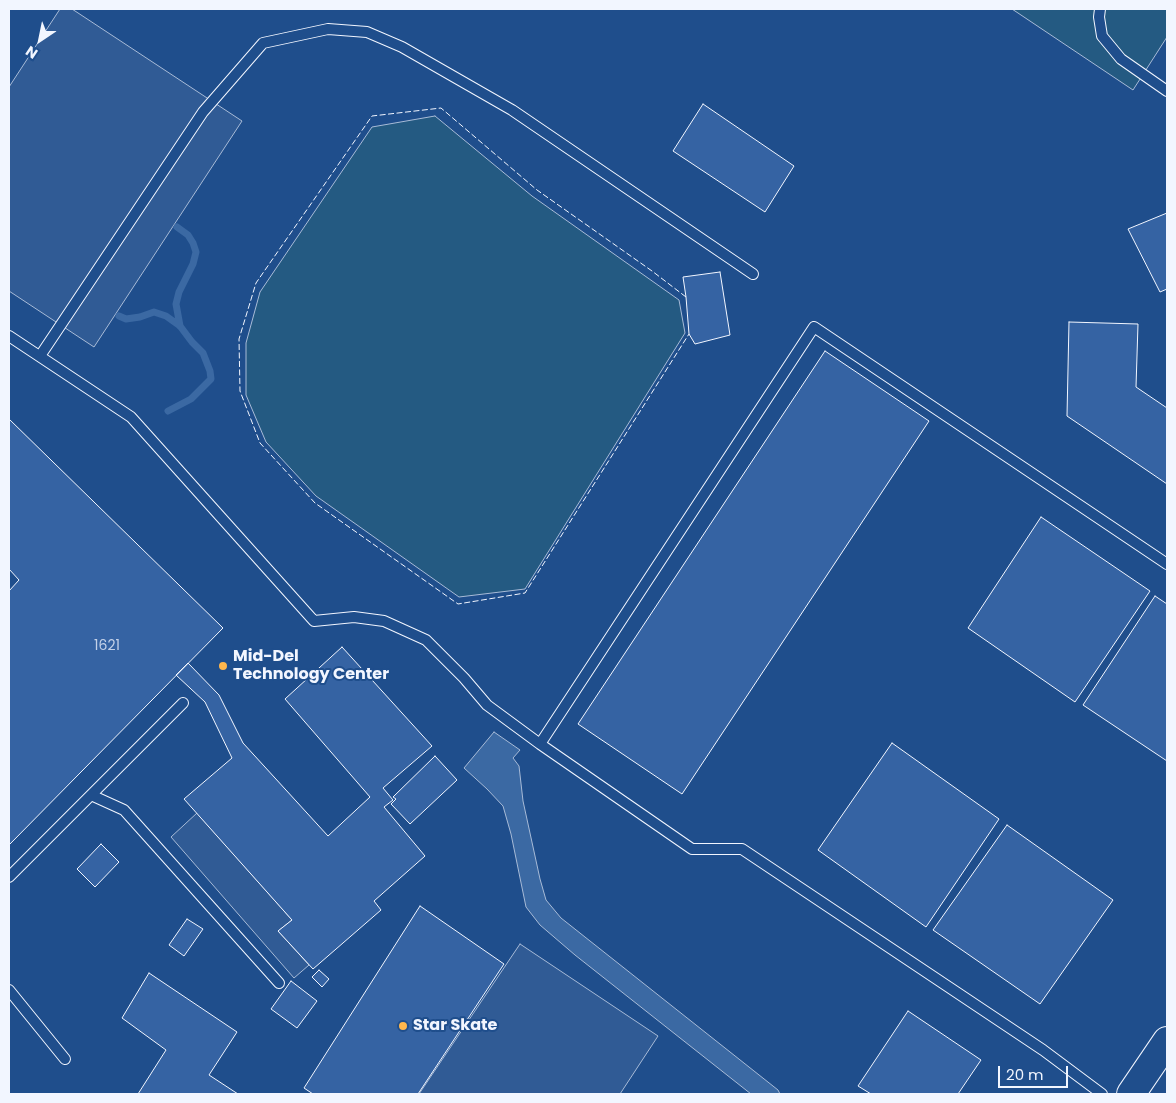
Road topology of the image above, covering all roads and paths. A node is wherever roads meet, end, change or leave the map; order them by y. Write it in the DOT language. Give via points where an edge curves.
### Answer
graph roads {
  1 [pos="1100,9"];
  2 [pos="1167,91"];
  3 [pos="753,274"];
  4 [pos="9,336"];
  5 [pos="40,356"];
  6 [pos="1167,564"];
  7 [pos="183,703"];
  8 [pos="540,744"];
  9 [pos="90,795"];
  10 [pos="9,877"];
  11 [pos="279,983"];
  12 [pos="9,990"];
  13 [pos="1167,1041"];
  14 [pos="65,1059"];
  15 [pos="1102,1094"];
  16 [pos="1131,1094"];
  1 -- 2 [label="lane" via="1102,36 1120,59"];
  3 -- 5 [label="lane" via="512,110 402,47 367,32 328,29 263,43 203,112"];
  4 -- 5 [label="lane"];
  5 -- 8 [label="lane" via="131,417 314,621 354,617 384,621 426,640 487,705"];
  6 -- 8 [label="lane" via="814,327"];
  7 -- 9 [label="lane"];
  8 -- 15 [label="lane" via="692,849 742,849 1042,1050"];
  9 -- 10 [label="lane"];
  9 -- 11 [label="lane" via="124,810"];
  12 -- 14 [label="lane"];
  13 -- 16 [label="main road"];
}
